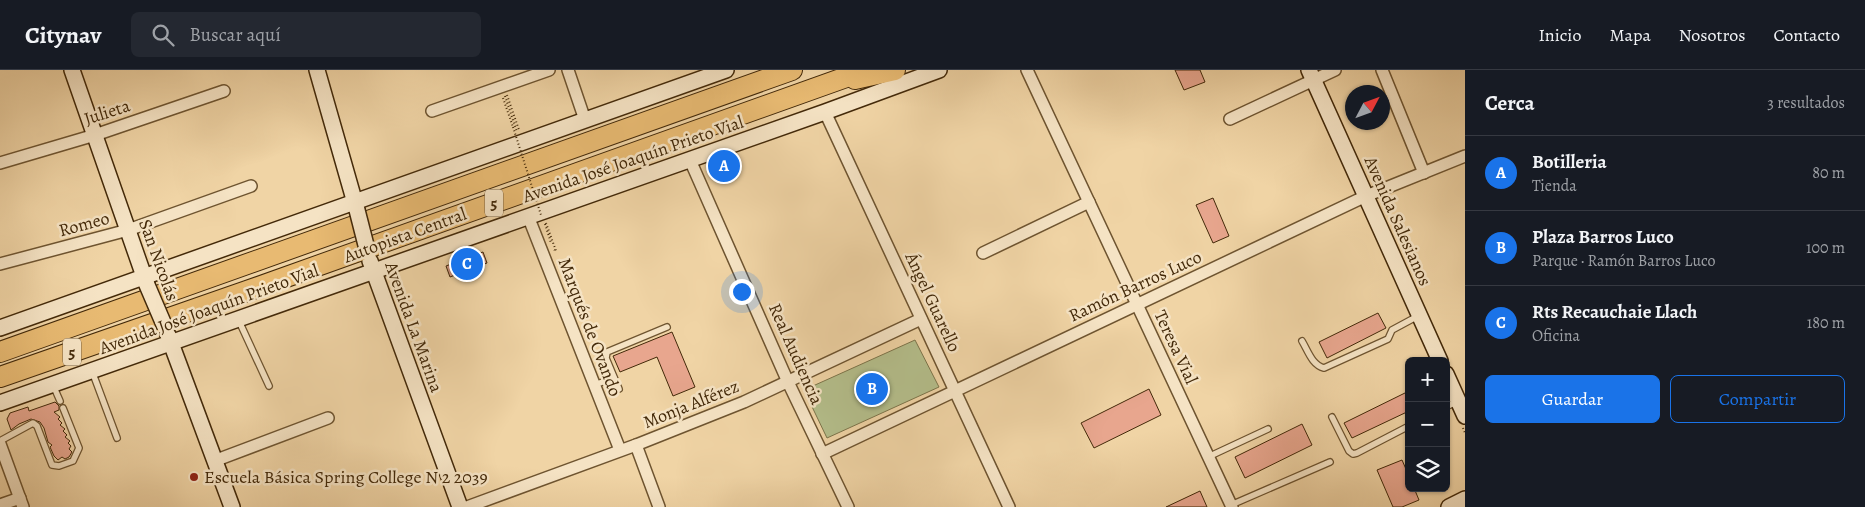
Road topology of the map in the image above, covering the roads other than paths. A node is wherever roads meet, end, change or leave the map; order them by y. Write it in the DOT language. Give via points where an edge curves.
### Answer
graph roads {
  1 [pos="72,70"];
  2 [pos="307,70"];
  3 [pos="317,70"];
  4 [pos="549,70"];
  5 [pos="568,70"];
  6 [pos="726,70"];
  7 [pos="792,70"];
  8 [pos="866,70"];
  9 [pos="895,70"];
  10 [pos="939,70"];
  11 [pos="1027,70"];
  12 [pos="1335,70"];
  13 [pos="1382,70"];
  14 [pos="1311,75"];
  15 [pos="828,84"];
  16 [pos="224,91"];
  17 [pos="432,111"];
  18 [pos="825,112"];
  19 [pos="1230,118"];
  20 [pos="585,120"];
  21 [pos="95,135"];
  22 [pos="1465,156"];
  23 [pos="690,160"];
  24 [pos="0,162"];
  25 [pos="1424,173"];
  26 [pos="252,186"];
  27 [pos="1366,196"];
  28 [pos="1089,202"];
  29 [pos="353,205"];
  30 [pos="535,215"];
  31 [pos="128,230"];
  32 [pos="983,253"];
  33 [pos="5,263"];
  34 [pos="372,271"];
  35 [pos="145,281"];
  36 [pos="1137,305"];
  37 [pos="1419,315"];
  38 [pos="238,319"];
  39 [pos="921,319"];
  40 [pos="667,327"];
  41 [pos="0,328"];
  42 [pos="1302,341"];
  43 [pos="171,343"];
  44 [pos="0,352"];
  45 [pos="1438,357"];
  46 [pos="92,371"];
  47 [pos="0,377"];
  48 [pos="614,378"];
  49 [pos="788,382"];
  50 [pos="53,385"];
  51 [pos="594,385"];
  52 [pos="269,386"];
  53 [pos="619,389"];
  54 [pos="955,391"];
  55 [pos="60,400"];
  56 [pos="0,403"];
  57 [pos="1452,404"];
  58 [pos="63,408"];
  59 [pos="1465,416"];
  60 [pos="1332,417"];
  61 [pos="328,418"];
  62 [pos="1405,428"];
  63 [pos="1268,429"];
  64 [pos="117,438"];
  65 [pos="0,443"];
  66 [pos="636,444"];
  67 [pos="620,450"];
  68 [pos="822,454"];
  69 [pos="1208,457"];
  70 [pos="214,461"];
  71 [pos="1330,462"];
  72 [pos="1465,499"];
  73 [pos="22,502"];
  74 [pos="0,505"];
  75 [pos="1232,506"];
  76 [pos="232,507"];
  77 [pos="460,507"];
  78 [pos="467,507"];
  79 [pos="659,507"];
  80 [pos="848,507"];
  81 [pos="1009,507"];
  82 [pos="1449,507"];
  1 -- 21 [label="main road, San Nicolás"];
  2 -- 29 [label="main road, Avenida La Marina"];
  3 -- 29 [label="main road, Avenida La Marina"];
  4 -- 17 [label="street" via="504,92"];
  5 -- 20 [label="street"];
  6 -- 20 [label="main road"];
  7 -- 44 [label="highway, Autopista Central / 5"];
  8 -- 15 [label="highway, Autopista Central / 5"];
  9 -- 15 [label="highway"];
  10 -- 18 [label="main road, Avenida José Joaquín Prieto Vial"];
  11 -- 28 [label="street, Teresa Vial"];
  12 -- 14 [label="street"];
  13 -- 25 [label="street"];
  14 -- 19 [label="street"];
  14 -- 27 [label="main road, Avenida Salesianos"];
  15 -- 47 [label="highway, Autopista Central / 5"];
  16 -- 21 [label="street, Julieta"];
  18 -- 23 [label="main road, Avenida José Joaquín Prieto Vial"];
  18 -- 39 [label="street, Ángel Guarello"];
  20 -- 29 [label="main road"];
  21 -- 24 [label="street, Julieta"];
  21 -- 31 [label="main road, San Nicolás"];
  22 -- 25 [label="street, Ramón Barros Luco"];
  23 -- 30 [label="main road, Avenida José Joaquín Prieto Vial"];
  23 -- 49 [label="street, Real Audiencia"];
  25 -- 27 [label="street, Ramón Barros Luco"];
  26 -- 31 [label="street, Romeo"];
  27 -- 36 [label="street, Ramón Barros Luco"];
  27 -- 37 [label="main road, Avenida Salesianos"];
  28 -- 32 [label="street"];
  28 -- 36 [label="street, Teresa Vial"];
  29 -- 34 [label="main road, Avenida La Marina, bridge"];
  29 -- 35 [label="main road"];
  30 -- 34 [label="main road, Avenida José Joaquín Prieto Vial"];
  30 -- 51 [label="street, Marqués de Ovando"];
  31 -- 33 [label="street, Romeo"];
  31 -- 35 [label="main road, San Nicolás"];
  34 -- 38 [label="main road, Avenida José Joaquín Prieto Vial"];
  34 -- 77 [label="main road, Avenida La Marina"];
  35 -- 41 [label="main road"];
  35 -- 43 [label="main road, San Nicolás, bridge"];
  36 -- 54 [label="street, Ramón Barros Luco"];
  36 -- 69 [label="street, Teresa Vial"];
  37 -- 42 [label="lane" via="1392,330 1388,339 1324,368 1314,363"];
  37 -- 45 [label="main road, Avenida Salesianos"];
  38 -- 43 [label="main road, Avenida José Joaquín Prieto Vial"];
  38 -- 52 [label="lane"];
  39 -- 49 [label="street, Monja Alférez"];
  39 -- 54 [label="street, Ángel Guarello"];
  40 -- 48 [label="lane" via="607,352 606,358"];
  43 -- 46 [label="main road, Avenida José Joaquín Prieto Vial"];
  43 -- 70 [label="main road, San Nicolás"];
  46 -- 50 [label="main road, Avenida José Joaquín Prieto Vial"];
  46 -- 64 [label="lane"];
  48 -- 51 [label="lane"];
  48 -- 53 [label="lane"];
  49 -- 66 [label="street, Monja Alférez"];
  49 -- 68 [label="street, Real Audiencia"];
  50 -- 55 [label="lane"];
  50 -- 56 [label="main road, Avenida José Joaquín Prieto Vial"];
  51 -- 67 [label="street, Marqués de Ovando"];
  54 -- 68 [label="street, Ramón Barros Luco"];
  54 -- 81 [label="street, Ángel Guarello"];
  57 -- 59 [label="main road"];
  58 -- 65 [label="lane" via="79,448 73,461 52,465 33,423"];
  60 -- 62 [label="lane" via="1353,454"];
  61 -- 70 [label="street"];
  63 -- 69 [label="lane"];
  65 -- 73 [label="street"];
  66 -- 67 [label="street, Monja Alférez"];
  66 -- 79 [label="street"];
  67 -- 78 [label="street, Monja Alférez"];
  68 -- 80 [label="street, Real Audiencia"];
  69 -- 75 [label="street, Teresa Vial"];
  70 -- 76 [label="main road, San Nicolás"];
  71 -- 75 [label="lane"];
  72 -- 82 [label="main road"];
  73 -- 74 [label="street"];
}
